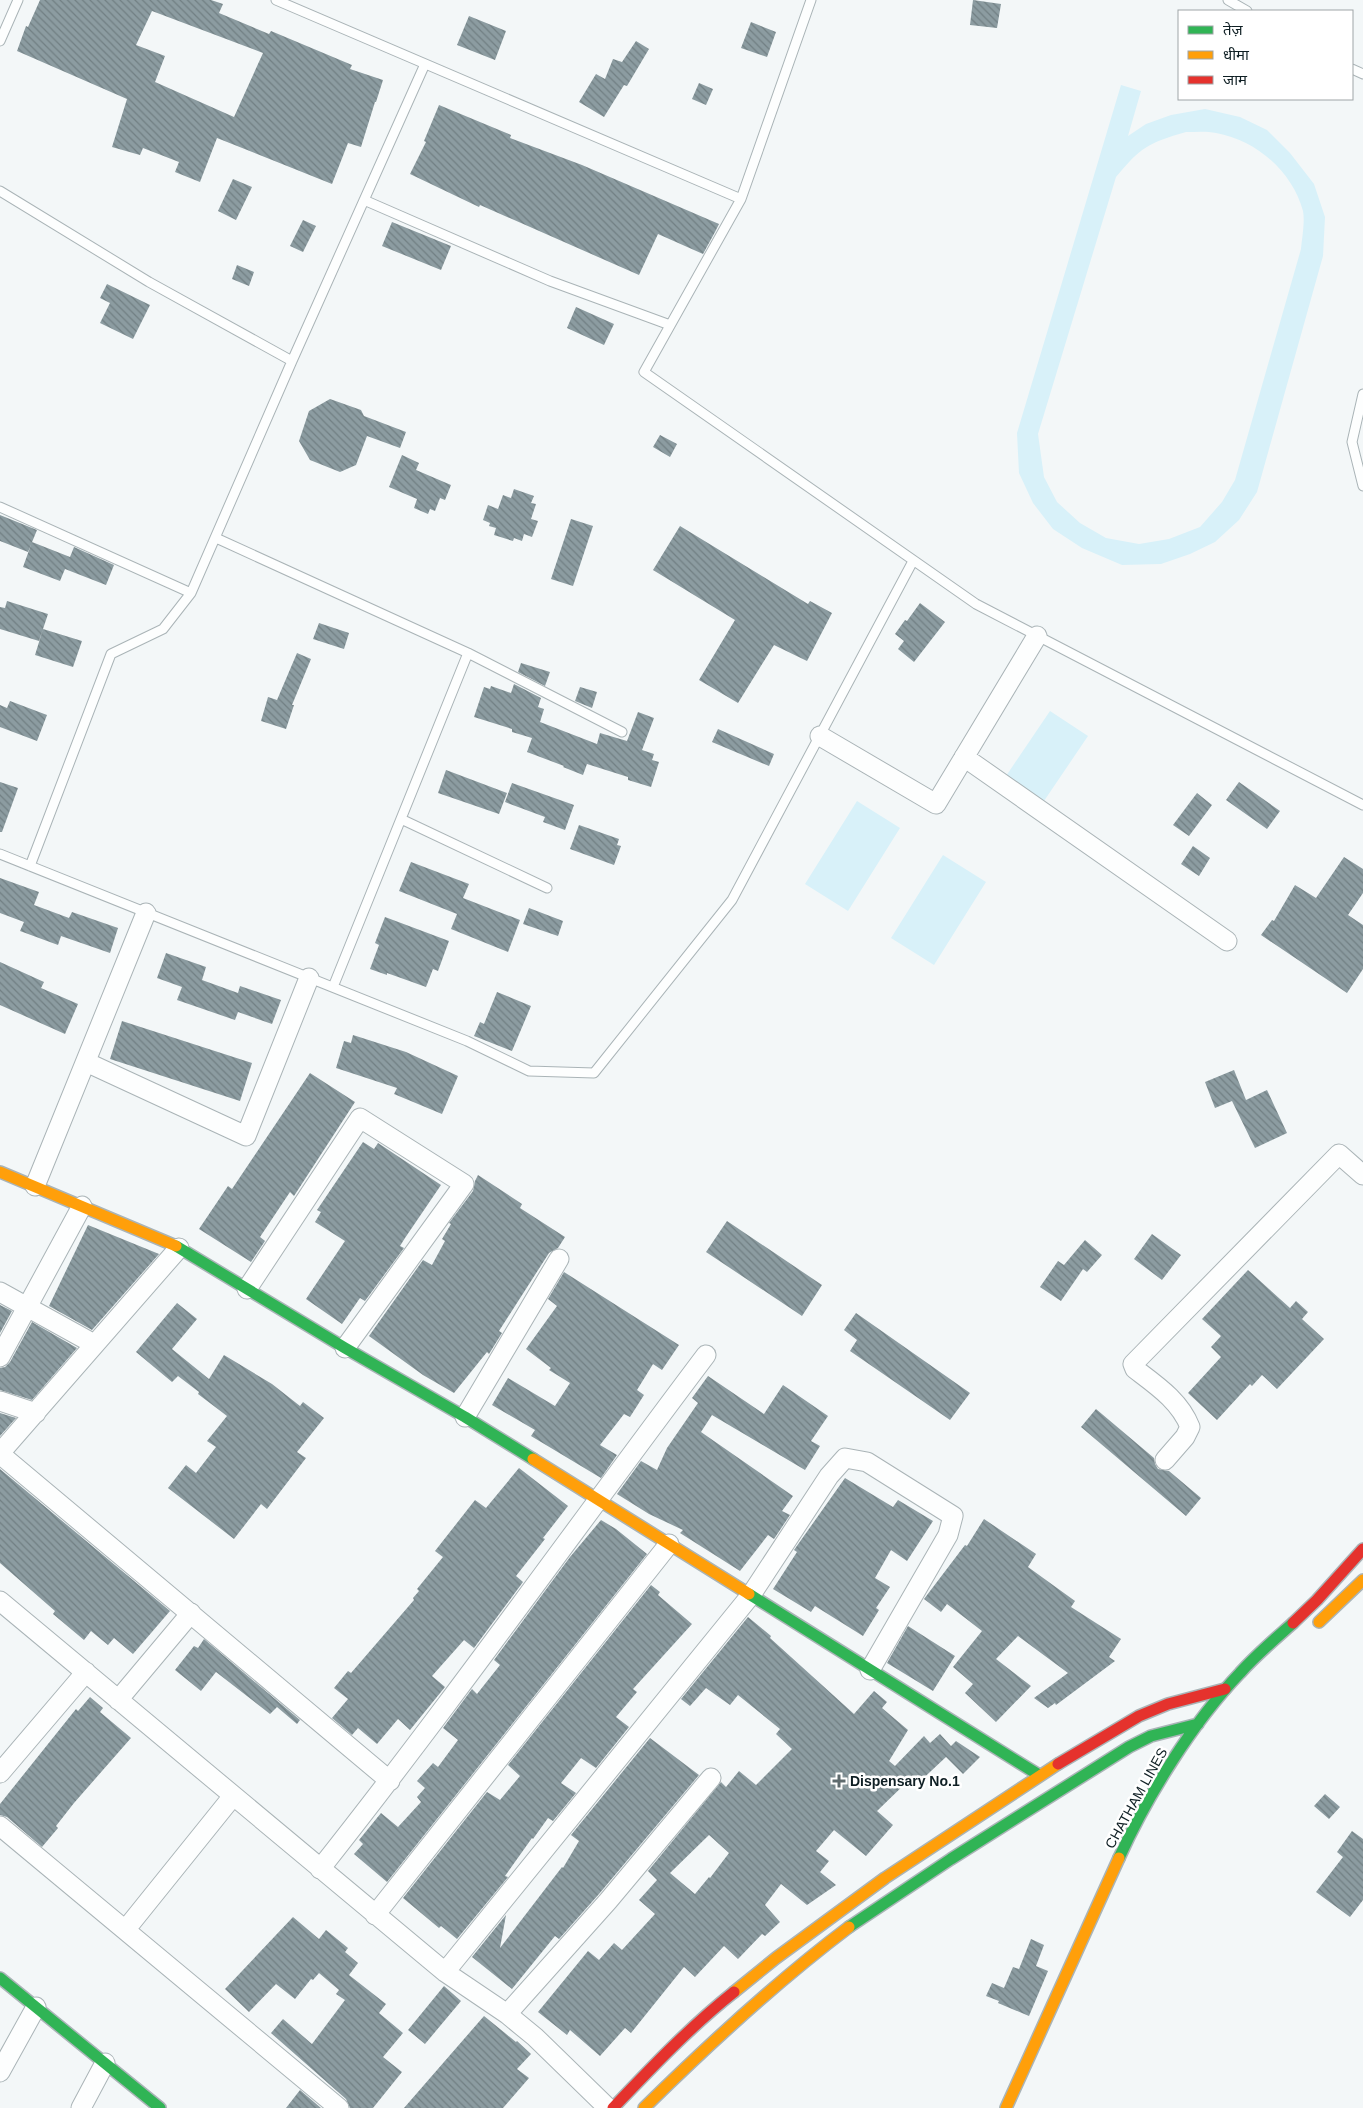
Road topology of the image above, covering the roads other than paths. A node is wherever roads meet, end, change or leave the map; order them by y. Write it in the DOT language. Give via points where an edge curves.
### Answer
graph roads {
  1 [pos="18,0"];
  2 [pos="276,0"];
  3 [pos="811,0"];
  4 [pos="1228,0"];
  5 [pos="1245,10"];
  6 [pos="0,41"];
  7 [pos="425,64"];
  8 [pos="0,191"];
  9 [pos="741,199"];
  10 [pos="364,200"];
  11 [pos="670,325"];
  12 [pos="292,361"];
  13 [pos="1363,394"];
  14 [pos="1363,486"];
  15 [pos="0,507"];
  16 [pos="216,538"];
  17 [pos="913,560"];
  18 [pos="191,592"];
  19 [pos="1037,636"];
  20 [pos="468,653"];
  21 [pos="622,732"];
  22 [pos="820,736"];
  23 [pos="964,758"];
  24 [pos="1363,805"];
  25 [pos="401,819"];
  26 [pos="0,854"];
  27 [pos="30,866"];
  28 [pos="547,888"];
  29 [pos="146,913"];
  30 [pos="1227,941"];
  31 [pos="309,978"];
  32 [pos="333,987"];
  33 [pos="86,1062"];
  34 [pos="0,1172"];
  35 [pos="1363,1175"];
  36 [pos="35,1186"];
  37 [pos="82,1206"];
  38 [pos="179,1248"];
  39 [pos="559,1259"];
  40 [pos="247,1289"];
  41 [pos="0,1292"];
  42 [pos="28,1306"];
  43 [pos="94,1344"];
  44 [pos="345,1348"];
  45 [pos="706,1355"];
  46 [pos="0,1357"];
  47 [pos="0,1401"];
  48 [pos="36,1413"];
  49 [pos="465,1417"];
  50 [pos="0,1453"];
  51 [pos="1165,1460"];
  52 [pos="596,1500"];
  53 [pos="669,1544"];
  54 [pos="1363,1549"];
  55 [pos="1363,1580"];
  56 [pos="751,1595"];
  57 [pos="0,1601"];
  58 [pos="191,1613"];
  59 [pos="1308,1634"];
  60 [pos="870,1670"];
  61 [pos="86,1672"];
  62 [pos="1226,1689"];
  63 [pos="118,1700"];
  64 [pos="1198,1724"];
  65 [pos="0,1774"];
  66 [pos="1039,1775"];
  67 [pos="711,1778"];
  68 [pos="390,1781"];
  69 [pos="233,1796"];
  70 [pos="0,1826"];
  71 [pos="320,1868"];
  72 [pos="375,1914"];
  73 [pos="126,1929"];
  74 [pos="445,1972"];
  75 [pos="0,1978"];
  76 [pos="36,2007"];
  77 [pos="507,2014"];
  78 [pos="7,2041"];
  79 [pos="105,2063"];
  80 [pos="0,2072"];
  81 [pos="81,2108"];
  82 [pos="160,2108"];
  83 [pos="339,2108"];
  84 [pos="608,2108"];
  85 [pos="613,2108"];
  86 [pos="644,2108"];
  87 [pos="1006,2108"];
  1 -- 6 [label="lane"];
  2 -- 7 [label="lane"];
  3 -- 9 [label="lane"];
  4 -- 5 [label="lane"];
  7 -- 9 [label="lane"];
  7 -- 10 [label="lane"];
  8 -- 12 [label="lane" via="149,282"];
  9 -- 11 [label="lane"];
  10 -- 11 [label="lane" via="550,281"];
  10 -- 12 [label="lane"];
  11 -- 17 [label="lane" via="644,372"];
  12 -- 16 [label="lane"];
  13 -- 14 [label="lane" via="1352,442"];
  15 -- 18 [label="lane"];
  16 -- 18 [label="lane"];
  16 -- 20 [label="lane"];
  17 -- 19 [label="lane" via="976,604"];
  17 -- 22 [label="lane"];
  18 -- 27 [label="lane" via="163,629 111,654"];
  19 -- 23 [label="street"];
  19 -- 24 [label="lane"];
  20 -- 21 [label="lane"];
  20 -- 25 [label="lane"];
  22 -- 23 [label="street" via="936,804"];
  22 -- 32 [label="lane" via="732,900 594,1073 529,1071 467,1041"];
  23 -- 30 [label="street"];
  25 -- 28 [label="lane"];
  25 -- 32 [label="lane"];
  26 -- 27 [label="lane"];
  27 -- 29 [label="lane"];
  29 -- 31 [label="lane"];
  29 -- 33 [label="street"];
  31 -- 32 [label="lane"];
  31 -- 33 [label="street" via="246,1136"];
  33 -- 36 [label="street"];
  34 -- 36 [label="main road"];
  35 -- 51 [label="street" via="1339,1154 1132,1364 1175,1402 1190,1427"];
  36 -- 37 [label="main road"];
  37 -- 38 [label="main road"];
  37 -- 42 [label="street"];
  38 -- 40 [label="main road"];
  38 -- 43 [label="street"];
  39 -- 49 [label="street"];
  40 -- 44 [label="main road"];
  40 -- 44 [label="street" via="360,1118 464,1184"];
  41 -- 42 [label="street"];
  42 -- 43 [label="street"];
  42 -- 46 [label="street"];
  43 -- 48 [label="street"];
  44 -- 49 [label="main road"];
  45 -- 52 [label="street"];
  47 -- 48 [label="street"];
  48 -- 50 [label="street"];
  49 -- 52 [label="main road"];
  50 -- 58 [label="street"];
  52 -- 53 [label="main road"];
  52 -- 68 [label="street"];
  53 -- 56 [label="main road"];
  53 -- 72 [label="street"];
  54 -- 62 [label="main road, CHATHAM LINES" via="1317,1600"];
  55 -- 59 [label="main road"];
  56 -- 60 [label="main road"];
  56 -- 60 [label="street" via="829,1476 845,1458 867,1462 953,1516 948,1536"];
  56 -- 74 [label="street"];
  57 -- 61 [label="street"];
  58 -- 63 [label="street"];
  58 -- 68 [label="street"];
  60 -- 66 [label="main road"];
  61 -- 63 [label="street"];
  61 -- 65 [label="street"];
  62 -- 64 [label="main road, CHATHAM LINES"];
  62 -- 66 [label="main road" via="1168,1704 1139,1716"];
  63 -- 69 [label="street"];
  64 -- 86 [label="main road" via="1151,1736 1129,1747 892,1898 806,1960"];
  64 -- 87 [label="main road, CHATHAM LINES" via="1168,1768 1124,1847"];
  66 -- 85 [label="main road" via="885,1878 776,1958 709,2012"];
  67 -- 77 [label="street" via="608,1901"];
  68 -- 71 [label="street"];
  69 -- 71 [label="street"];
  69 -- 73 [label="street"];
  70 -- 73 [label="street"];
  71 -- 72 [label="street"];
  72 -- 74 [label="street"];
  73 -- 83 [label="street"];
  74 -- 77 [label="street"];
  75 -- 76 [label="main road"];
  76 -- 78 [label="street"];
  76 -- 79 [label="main road"];
  77 -- 84 [label="street"];
  78 -- 80 [label="street"];
  79 -- 81 [label="street"];
  79 -- 82 [label="main road"];
}
